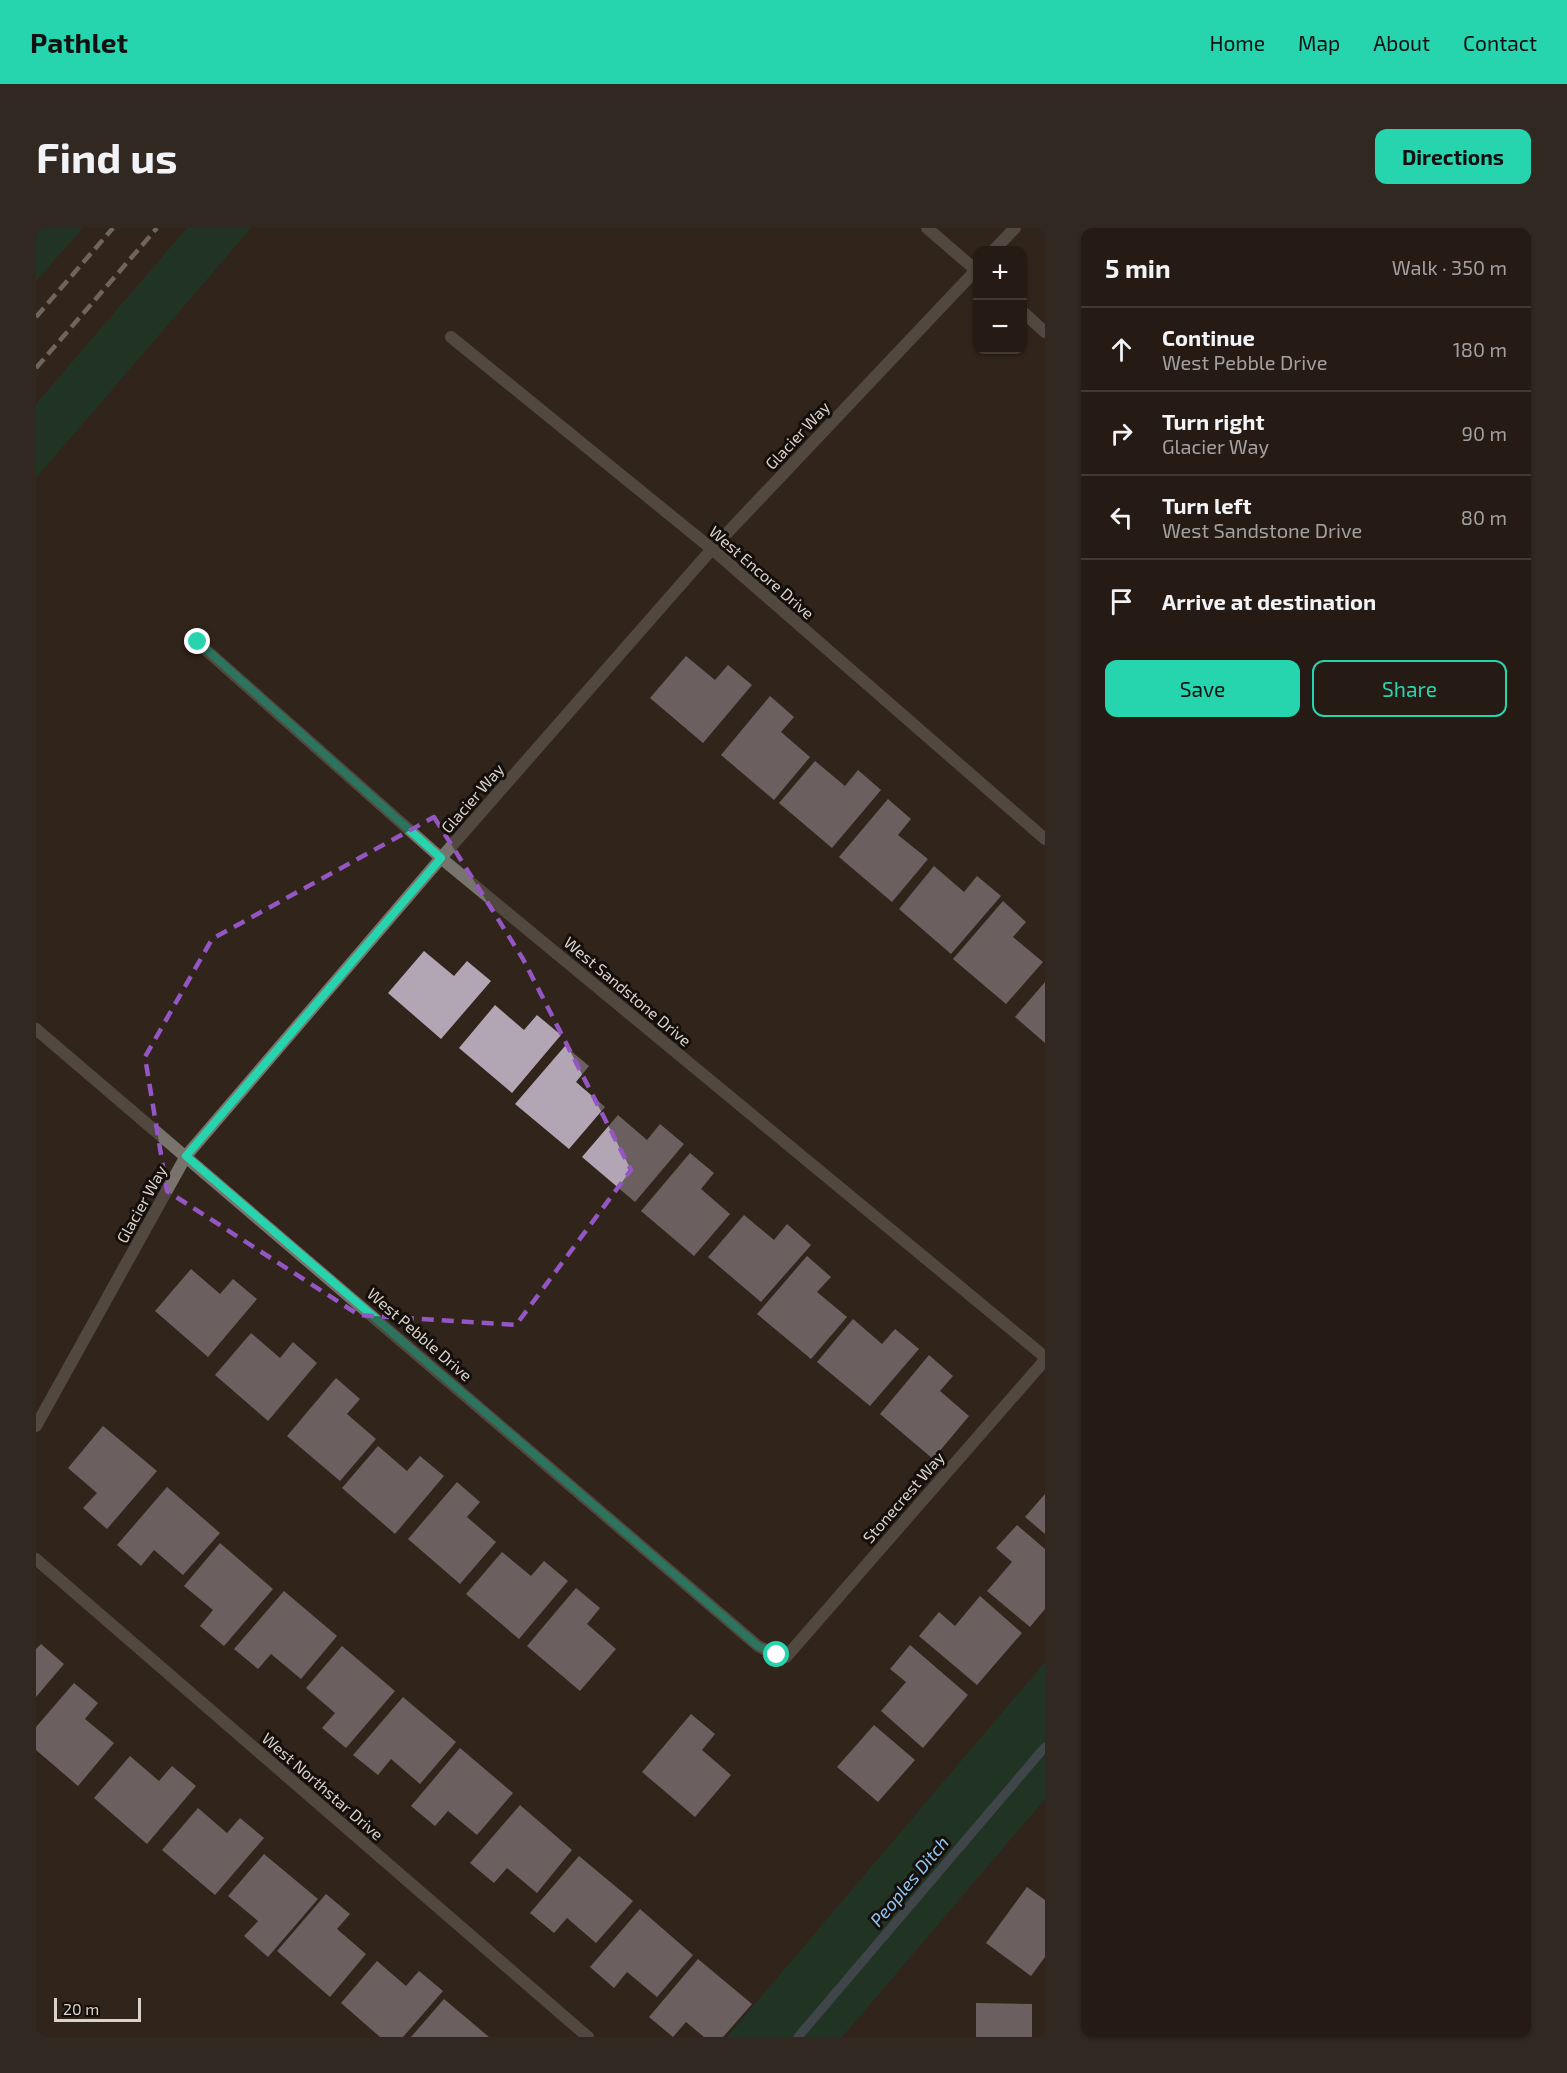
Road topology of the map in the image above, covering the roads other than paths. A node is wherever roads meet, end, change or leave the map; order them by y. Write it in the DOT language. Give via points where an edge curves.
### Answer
graph roads {
  1 [pos="927,228"];
  2 [pos="1015,228"];
  3 [pos="998,246"];
  4 [pos="973,267"];
  5 [pos="973,274"];
  6 [pos="1027,316"];
  7 [pos="1045,332"];
  8 [pos="451,338"];
  9 [pos="712,549"];
  10 [pos="198,642"];
  11 [pos="1045,839"];
  12 [pos="441,858"];
  13 [pos="36,1029"];
  14 [pos="186,1156"];
  15 [pos="1045,1359"];
  16 [pos="36,1426"];
  17 [pos="36,1559"];
  18 [pos="786,1657"];
  19 [pos="588,2037"];
  1 -- 4 [label="street"];
  2 -- 3 [label="street"];
  5 -- 9 [label="street, Glacier Way"];
  6 -- 7 [label="street"];
  8 -- 9 [label="street, West Encore Drive"];
  9 -- 11 [label="street, West Encore Drive"];
  9 -- 12 [label="street, Glacier Way"];
  10 -- 12 [label="street, West Sandstone Drive"];
  12 -- 14 [label="street, Glacier Way"];
  12 -- 15 [label="street, West Sandstone Drive"];
  13 -- 14 [label="street, West Pebble Drive"];
  14 -- 16 [label="street, Glacier Way"];
  14 -- 18 [label="street, West Pebble Drive" via="758,1646"];
  15 -- 18 [label="street, Stonecrest Way"];
  17 -- 19 [label="street, West Northstar Drive"];
}
